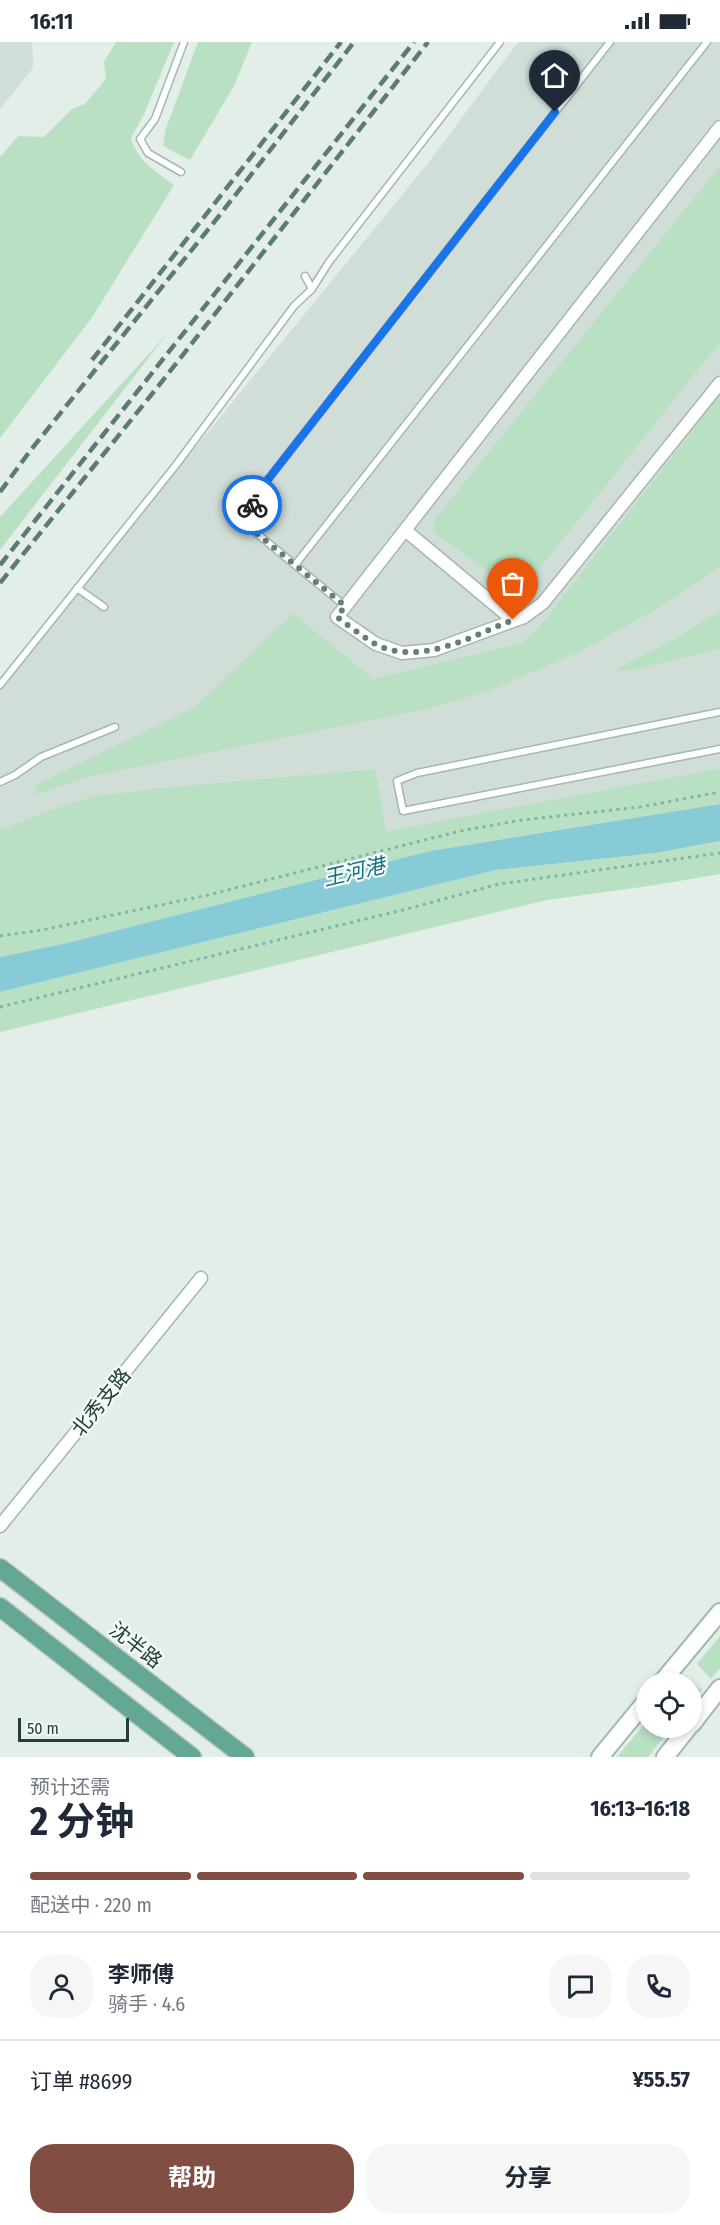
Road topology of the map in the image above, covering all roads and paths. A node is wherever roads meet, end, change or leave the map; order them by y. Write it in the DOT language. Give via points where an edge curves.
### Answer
graph roads {
  1 [pos="184,42"];
  2 [pos="500,42"];
  3 [pos="610,42"];
  4 [pos="707,42"];
  5 [pos="720,127"];
  6 [pos="181,172"];
  7 [pos="305,276"];
  8 [pos="312,289"];
  9 [pos="720,383"];
  10 [pos="405,530"];
  11 [pos="295,565"];
  12 [pos="76,588"];
  13 [pos="345,606"];
  14 [pos="104,607"];
  15 [pos="513,620"];
  16 [pos="0,685"];
  17 [pos="720,712"];
  18 [pos="115,727"];
  19 [pos="720,749"];
  20 [pos="0,782"];
  21 [pos="720,792"];
  22 [pos="720,853"];
  23 [pos="0,936"];
  24 [pos="0,1007"];
  25 [pos="201,1278"];
  26 [pos="0,1526"];
  27 [pos="0,1568"];
  28 [pos="0,1608"];
  29 [pos="720,1612"];
  30 [pos="671,1672"];
  31 [pos="720,1688"];
  32 [pos="702,1711"];
  33 [pos="636,1713"];
  34 [pos="680,1738"];
  35 [pos="192,1757"];
  36 [pos="245,1757"];
  37 [pos="600,1757"];
  38 [pos="665,1757"];
  1 -- 6 [label="lane" via="155,119 140,139 148,153"];
  2 -- 8 [label="lane"];
  3 -- 11 [label="lane" via="255,496 248,518 255,532"];
  4 -- 11 [label="lane"];
  5 -- 10 [label="street"];
  7 -- 8 [label="lane"];
  8 -- 12 [label="lane" via="294,306 176,465"];
  9 -- 15 [label="street" via="543,603"];
  10 -- 13 [label="street"];
  10 -- 15 [label="street"];
  11 -- 13 [label="lane"];
  12 -- 14 [label="lane"];
  12 -- 16 [label="lane"];
  13 -- 15 [label="street" via="337,617 376,644 402,653 434,650"];
  17 -- 19 [label="lane" via="417,773 397,781 403,811"];
  18 -- 20 [label="lane" via="41,757"];
  21 -- 23 [label="path" via="460,831 208,895"];
  22 -- 24 [label="path" via="499,884"];
  25 -- 26 [label="street, 北秀支路"];
  27 -- 36 [label="main road, 沈半路"];
  28 -- 35 [label="main road"];
  29 -- 30 [label="main road"];
  31 -- 32 [label="main road"];
  33 -- 37 [label="main road"];
  34 -- 38 [label="main road"];
}
